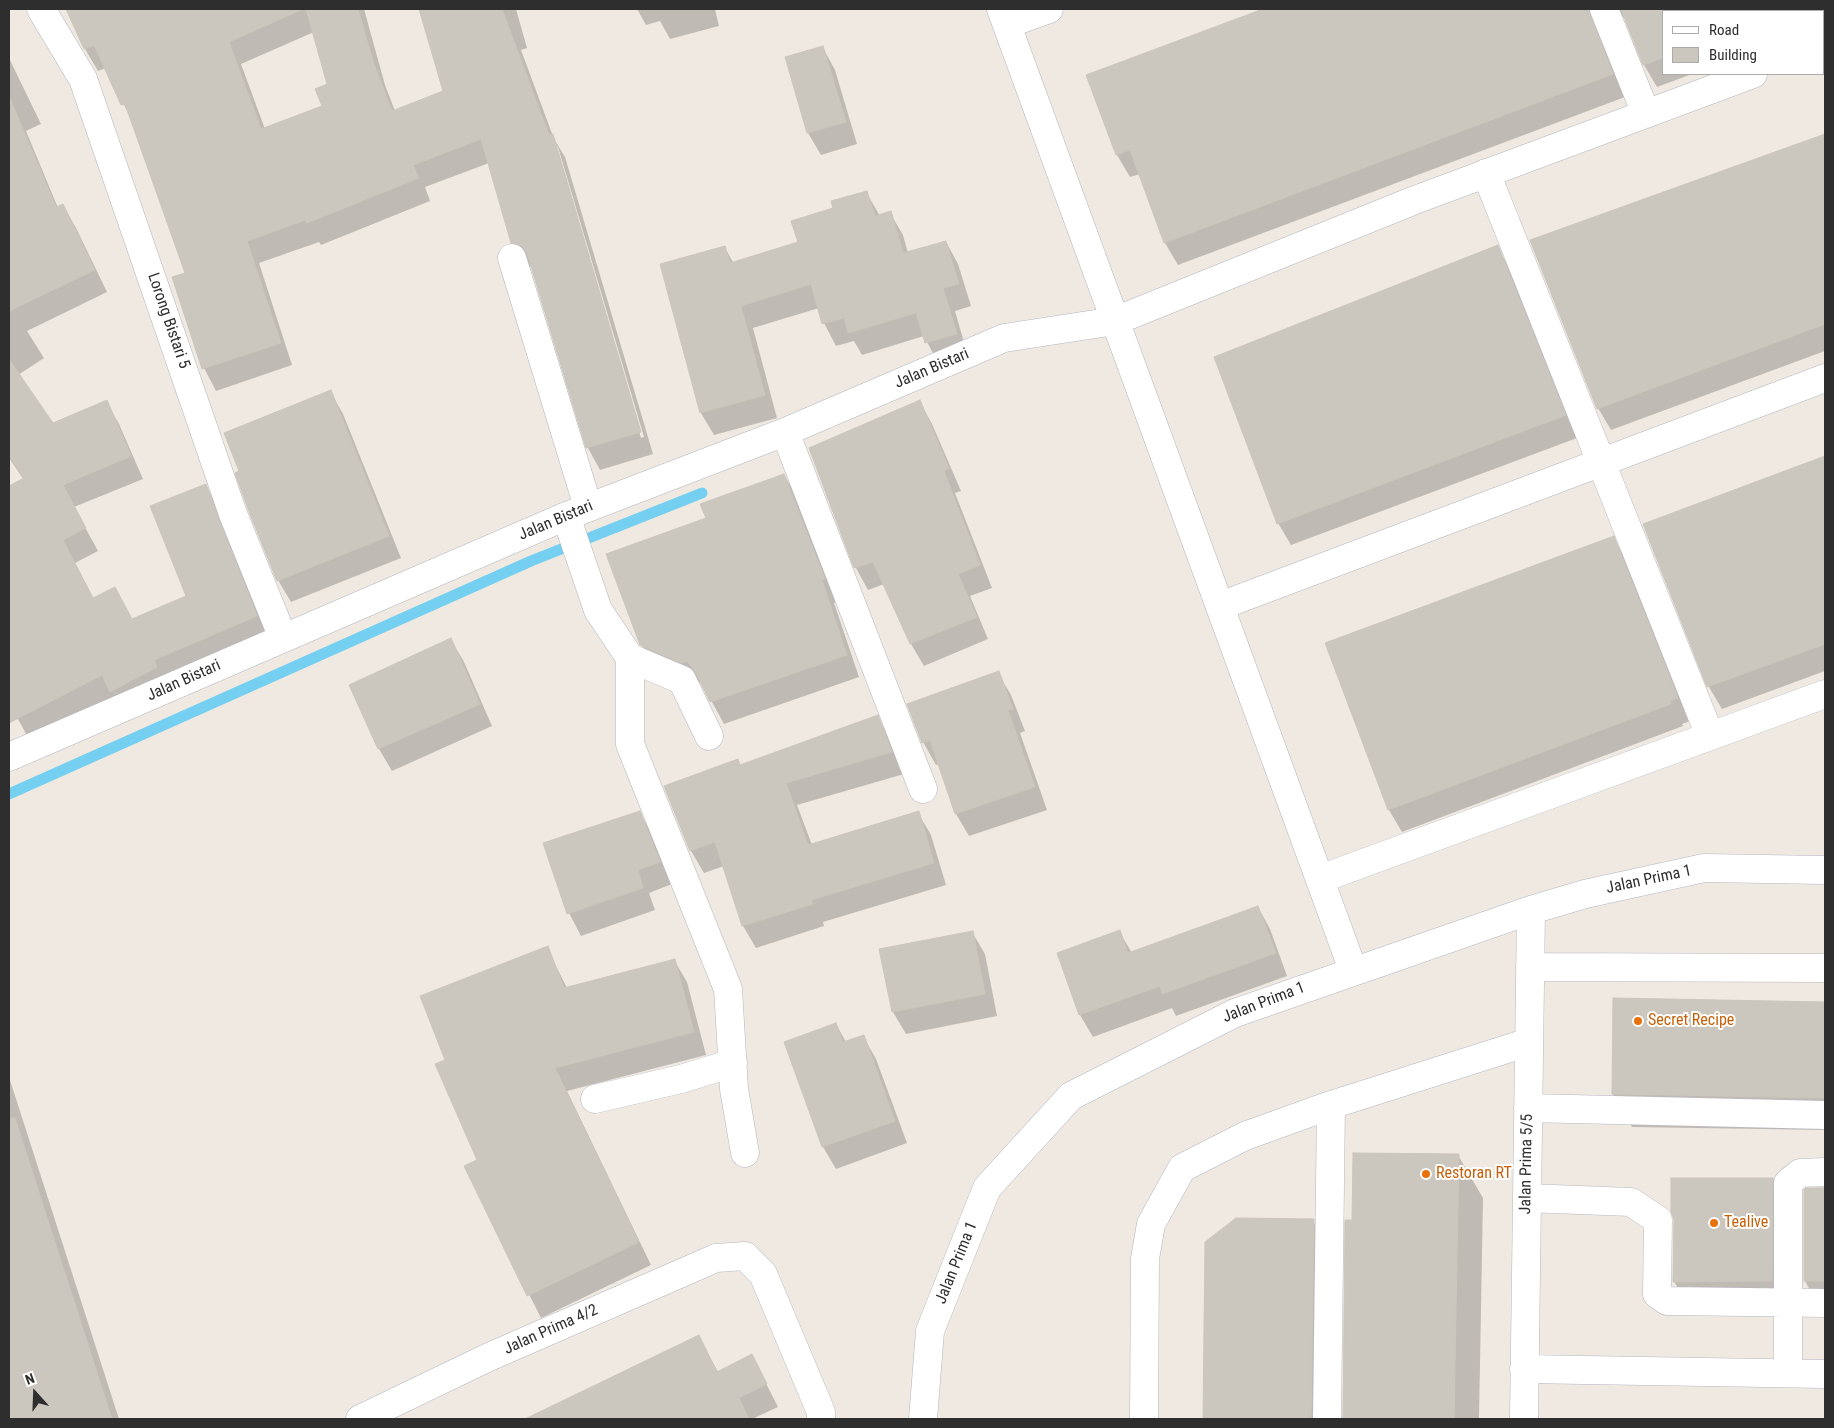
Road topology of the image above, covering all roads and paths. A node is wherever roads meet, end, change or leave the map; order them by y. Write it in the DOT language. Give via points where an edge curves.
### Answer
graph roads {
  1 [pos="41,9"];
  2 [pos="1049,9"];
  3 [pos="1604,9"];
  4 [pos="1004,16"];
  5 [pos="1750,75"];
  6 [pos="1646,114"];
  7 [pos="1486,174"];
  8 [pos="512,258"];
  9 [pos="1115,321"];
  10 [pos="1825,378"];
  11 [pos="785,432"];
  12 [pos="1601,461"];
  13 [pos="574,518"];
  14 [pos="1220,606"];
  15 [pos="283,638"];
  16 [pos="630,658"];
  17 [pos="1825,694"];
  18 [pos="709,736"];
  19 [pos="1710,736"];
  20 [pos="9,757"];
  21 [pos="923,789"];
  22 [pos="1825,870"];
  23 [pos="1320,879"];
  24 [pos="1531,910"];
  25 [pos="1530,967"];
  26 [pos="1825,968"];
  27 [pos="1353,970"];
  28 [pos="1529,1042"];
  29 [pos="733,1063"];
  30 [pos="595,1099"];
  31 [pos="1331,1105"];
  32 [pos="1528,1108"];
  33 [pos="1825,1115"];
  34 [pos="745,1153"];
  35 [pos="1825,1172"];
  36 [pos="1527,1198"];
  37 [pos="1788,1303"];
  38 [pos="1825,1304"];
  39 [pos="1524,1370"];
  40 [pos="1788,1373"];
  41 [pos="1825,1374"];
  42 [pos="360,1419"];
  43 [pos="821,1419"];
  44 [pos="923,1419"];
  45 [pos="1144,1419"];
  46 [pos="1327,1419"];
  47 [pos="1524,1419"];
  1 -- 15 [label="street, Lorong Bistari 5" via="83,79 233,514"];
  2 -- 4 [label="street"];
  3 -- 6 [label="street"];
  4 -- 9 [label="street"];
  5 -- 6 [label="street, Jalan Bistari"];
  6 -- 7 [label="street, Jalan Bistari"];
  7 -- 9 [label="street, Jalan Bistari"];
  7 -- 12 [label="street"];
  8 -- 13 [label="street"];
  9 -- 11 [label="street, Jalan Bistari" via="1004,338"];
  9 -- 14 [label="street"];
  10 -- 12 [label="street"];
  11 -- 13 [label="street, Jalan Bistari"];
  11 -- 21 [label="street"];
  12 -- 14 [label="street"];
  12 -- 19 [label="street"];
  13 -- 15 [label="street, Jalan Bistari"];
  13 -- 16 [label="street" via="582,563 598,610"];
  14 -- 23 [label="street"];
  15 -- 20 [label="street, Jalan Bistari"];
  16 -- 18 [label="street" via="682,680"];
  16 -- 29 [label="street" via="630,744 728,989"];
  17 -- 19 [label="street"];
  19 -- 23 [label="street"];
  22 -- 24 [label="street, Jalan Prima 1" via="1704,868 1585,894"];
  23 -- 27 [label="street"];
  24 -- 25 [label="street, Jalan Prima 5/5"];
  24 -- 27 [label="street, Jalan Prima 1"];
  25 -- 26 [label="street"];
  25 -- 28 [label="street, Jalan Prima 5/5"];
  27 -- 44 [label="street, Jalan Prima 1" via="1234,1013 1071,1096 986,1188 930,1331"];
  28 -- 31 [label="street"];
  28 -- 32 [label="street, Jalan Prima 5/5"];
  29 -- 30 [label="street"];
  29 -- 34 [label="street"];
  31 -- 45 [label="street" via="1246,1136 1182,1168 1151,1224 1145,1259"];
  31 -- 46 [label="street"];
  32 -- 33 [label="street"];
  32 -- 36 [label="street, Jalan Prima 5/5"];
  35 -- 37 [label="street" via="1800,1173 1788,1183"];
  36 -- 37 [label="street" via="1630,1202 1658,1220 1657,1294 1668,1301"];
  36 -- 39 [label="street, Jalan Prima 5/5"];
  37 -- 38 [label="street"];
  37 -- 40 [label="street"];
  39 -- 40 [label="street"];
  39 -- 47 [label="street, Jalan Prima 5/5"];
  40 -- 41 [label="street"];
  42 -- 43 [label="street, Jalan Prima 4/2" via="490,1357 716,1258 746,1256 763,1274 821,1412"];
}
